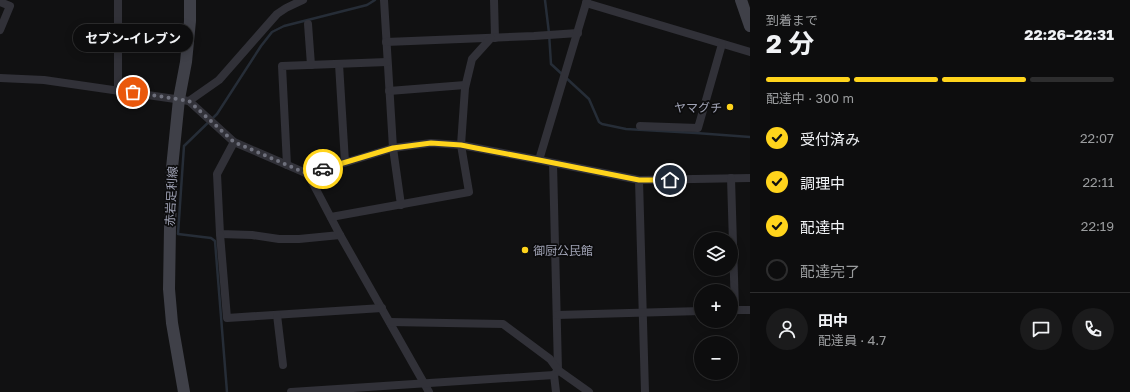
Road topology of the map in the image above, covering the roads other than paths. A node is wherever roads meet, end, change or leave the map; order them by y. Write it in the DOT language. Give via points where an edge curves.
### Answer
graph roads {
  1 [pos="118,0"];
  2 [pos="190,0"];
  3 [pos="303,0"];
  4 [pos="384,0"];
  5 [pos="494,0"];
  6 [pos="741,0"];
  7 [pos="0,2"];
  8 [pos="587,2"];
  9 [pos="308,24"];
  10 [pos="750,26"];
  11 [pos="0,30"];
  12 [pos="578,32"];
  13 [pos="493,38"];
  14 [pos="386,42"];
  15 [pos="722,44"];
  16 [pos="750,52"];
  17 [pos="388,62"];
  18 [pos="340,64"];
  19 [pos="311,65"];
  20 [pos="0,78"];
  21 [pos="466,86"];
  22 [pos="118,90"];
  23 [pos="389,90"];
  24 [pos="184,100"];
  25 [pos="640,126"];
  26 [pos="234,142"];
  27 [pos="461,145"];
  28 [pos="393,148"];
  29 [pos="539,160"];
  30 [pos="345,162"];
  31 [pos="553,163"];
  32 [pos="287,165"];
  33 [pos="308,174"];
  34 [pos="731,178"];
  35 [pos="750,178"];
  36 [pos="639,180"];
  37 [pos="401,205"];
  38 [pos="331,217"];
  39 [pos="220,234"];
  40 [pos="340,235"];
  41 [pos="733,284"];
  42 [pos="382,308"];
  43 [pos="738,310"];
  44 [pos="750,310"];
  45 [pos="694,311"];
  46 [pos="642,313"];
  47 [pos="277,315"];
  48 [pos="557,315"];
  49 [pos="390,322"];
  50 [pos="283,365"];
  51 [pos="556,373"];
  52 [pos="424,384"];
  53 [pos="184,392"];
  54 [pos="291,392"];
  55 [pos="429,392"];
  56 [pos="556,392"];
  57 [pos="589,392"];
  58 [pos="645,392"];
  1 -- 22 [label="street"];
  2 -- 24 [label="main road, 赤岩足利線"];
  3 -- 24 [label="street" via="277,14 219,80"];
  4 -- 14 [label="street"];
  5 -- 13 [label="street"];
  6 -- 10 [label="main road"];
  7 -- 11 [label="street" via="10,6"];
  8 -- 12 [label="street"];
  8 -- 15 [label="street"];
  9 -- 19 [label="street"];
  12 -- 13 [label="street"];
  12 -- 29 [label="street"];
  13 -- 14 [label="street"];
  13 -- 21 [label="street" via="472,59"];
  14 -- 17 [label="street"];
  15 -- 16 [label="street"];
  15 -- 25 [label="street" via="698,128"];
  17 -- 18 [label="street"];
  17 -- 23 [label="street"];
  18 -- 19 [label="street"];
  18 -- 30 [label="street"];
  19 -- 32 [label="street" via="282,66"];
  20 -- 22 [label="street" via="44,80"];
  21 -- 23 [label="street"];
  21 -- 27 [label="street"];
  22 -- 24 [label="street"];
  23 -- 28 [label="street"];
  24 -- 26 [label="street"];
  24 -- 53 [label="main road, 赤岩足利線" via="172,168 169,289"];
  26 -- 32 [label="street"];
  26 -- 39 [label="street" via="217,174"];
  27 -- 28 [label="street" via="431,143"];
  27 -- 29 [label="street"];
  27 -- 37 [label="street" via="469,192"];
  28 -- 30 [label="street"];
  28 -- 37 [label="street"];
  29 -- 31 [label="street"];
  30 -- 33 [label="street"];
  31 -- 36 [label="street"];
  31 -- 48 [label="street"];
  32 -- 33 [label="street"];
  33 -- 38 [label="street"];
  34 -- 35 [label="street"];
  34 -- 36 [label="street"];
  34 -- 41 [label="street"];
  36 -- 46 [label="street"];
  37 -- 38 [label="street"];
  38 -- 40 [label="street"];
  39 -- 40 [label="street" via="299,239"];
  39 -- 47 [label="street" via="227,318"];
  40 -- 42 [label="street"];
  42 -- 47 [label="street"];
  42 -- 49 [label="street"];
  43 -- 44 [label="street"];
  45 -- 46 [label="street"];
  46 -- 48 [label="street"];
  46 -- 58 [label="street"];
  47 -- 50 [label="street"];
  48 -- 51 [label="street"];
  49 -- 51 [label="street" via="503,324 550,359"];
  49 -- 52 [label="street"];
  51 -- 52 [label="street"];
  51 -- 56 [label="street"];
  51 -- 57 [label="street"];
  52 -- 54 [label="street"];
  52 -- 55 [label="street"];
}
